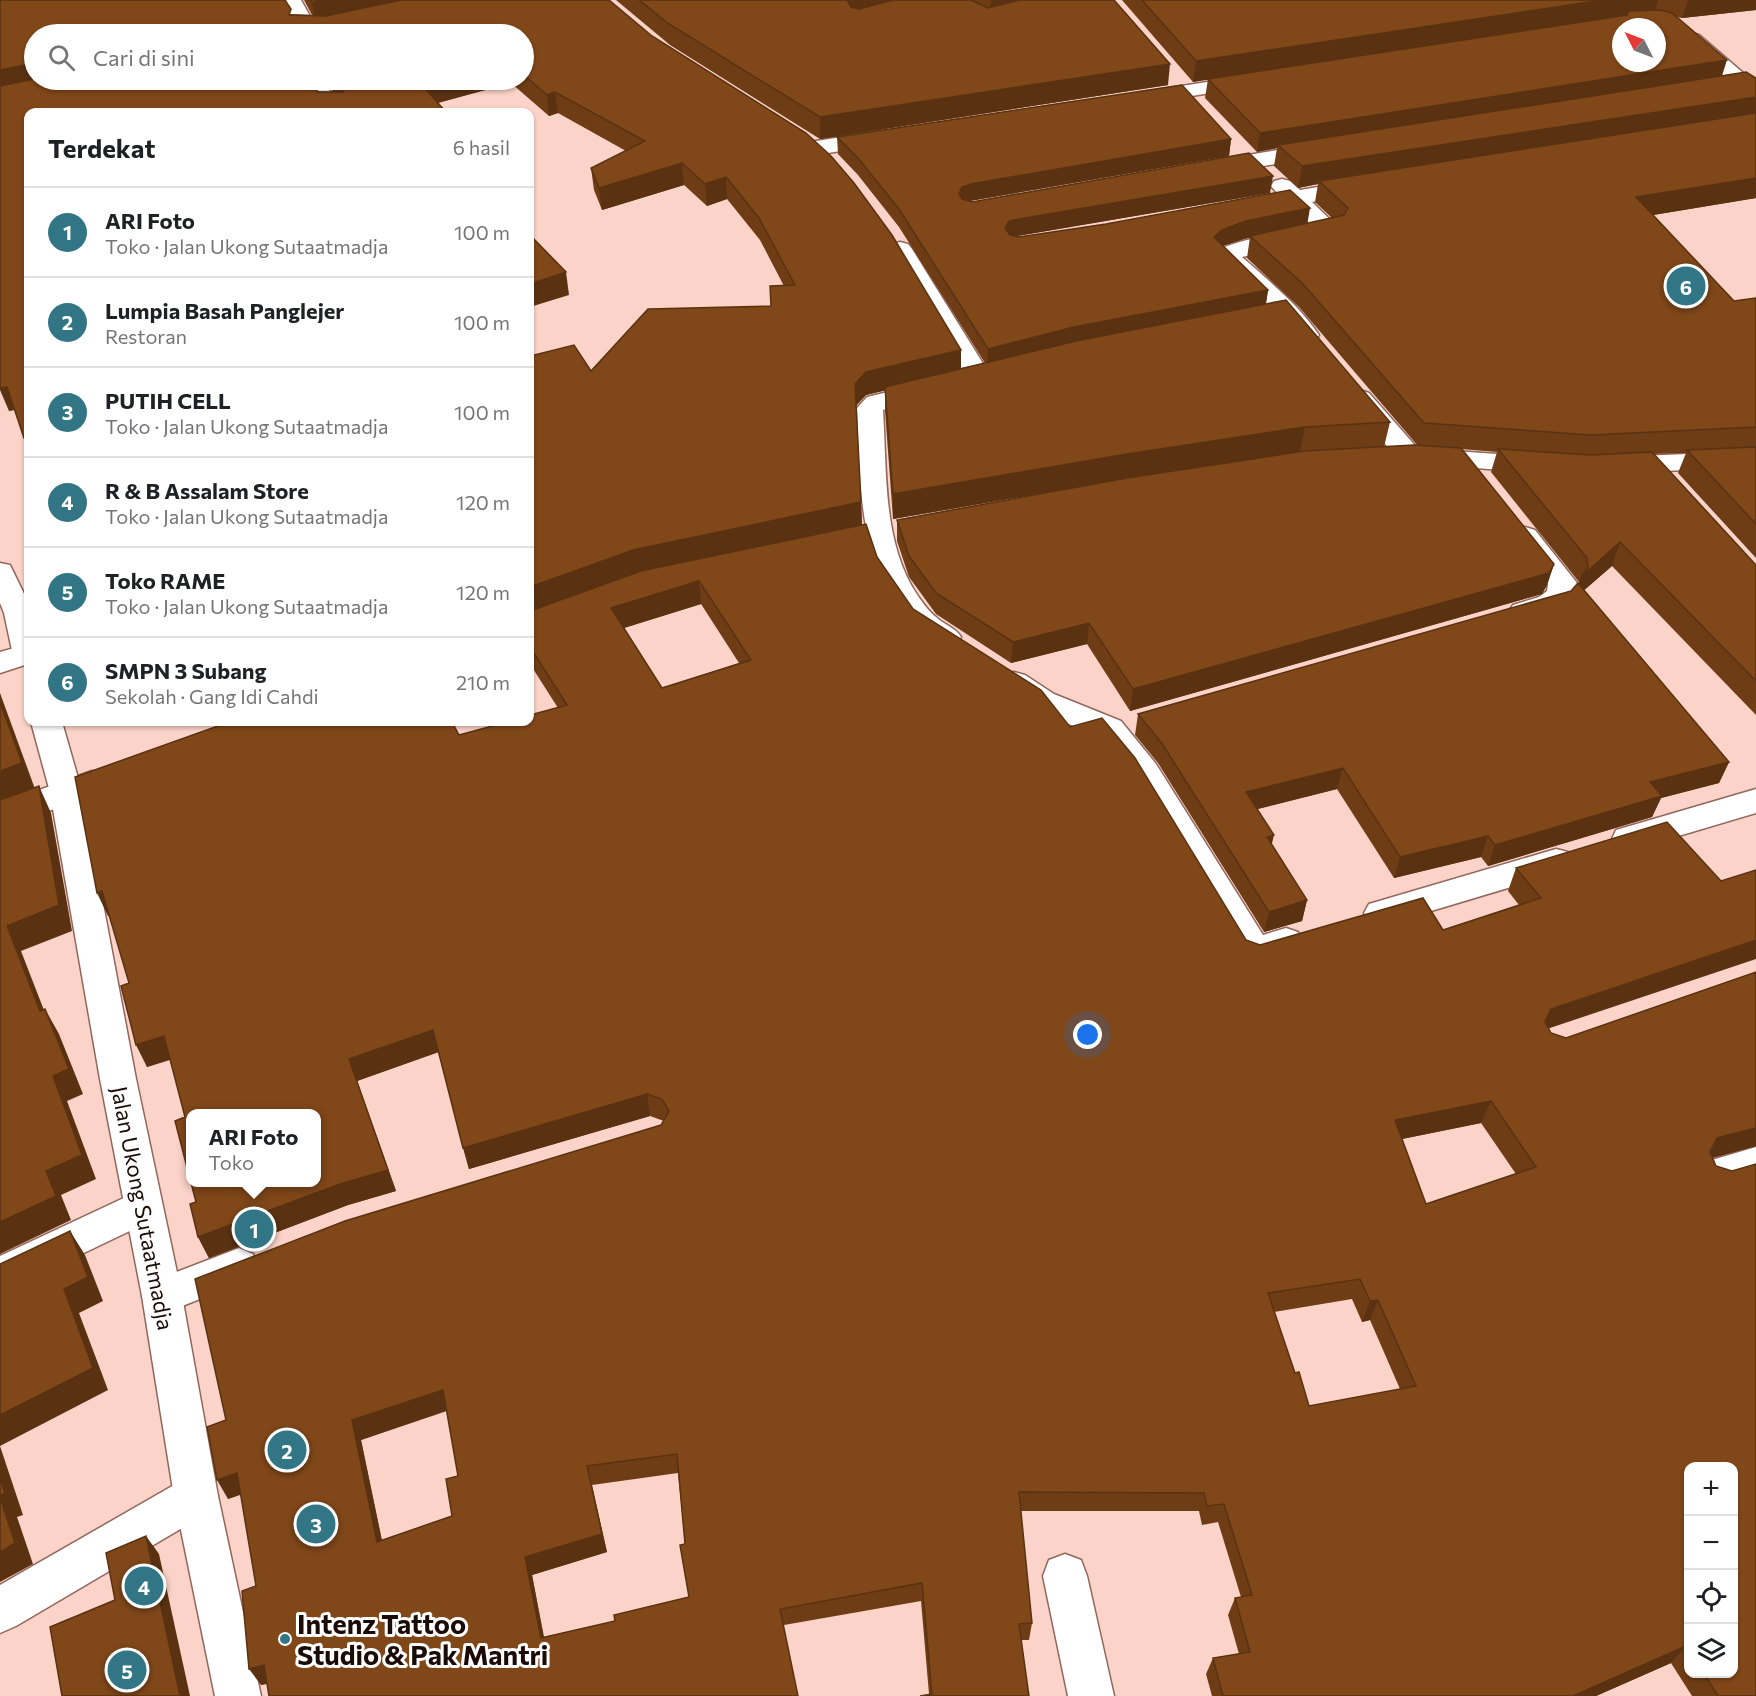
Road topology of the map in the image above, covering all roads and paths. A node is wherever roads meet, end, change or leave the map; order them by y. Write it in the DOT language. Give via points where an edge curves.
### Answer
graph roads {
  1 [pos="291,0"];
  2 [pos="302,24"];
  3 [pos="1674,24"];
  4 [pos="1169,73"];
  5 [pos="1266,79"];
  6 [pos="1719,87"];
  7 [pos="1749,89"];
  8 [pos="319,90"];
  9 [pos="1185,92"];
  10 [pos="1127,100"];
  11 [pos="333,108"];
  12 [pos="1199,108"];
  13 [pos="897,135"];
  14 [pos="1229,141"];
  15 [pos="1345,146"];
  16 [pos="1251,160"];
  17 [pos="1193,171"];
  18 [pos="842,173"];
  19 [pos="1377,184"];
  20 [pos="1294,197"];
  21 [pos="1238,208"];
  22 [pos="883,225"];
  23 [pos="1318,349"];
  24 [pos="1348,384"];
  25 [pos="1408,456"];
  26 [pos="1376,458"];
  27 [pos="1463,459"];
  28 [pos="1756,459"];
  29 [pos="1650,463"];
  30 [pos="1559,466"];
  31 [pos="1594,467"];
  32 [pos="1485,486"];
  33 [pos="1672,488"];
  34 [pos="1506,512"];
  35 [pos="0,572"];
  36 [pos="24,611"];
  37 [pos="1496,619"];
  38 [pos="963,649"];
  39 [pos="24,655"];
  40 [pos="0,663"];
  41 [pos="993,668"];
  42 [pos="48,726"];
  43 [pos="120,773"];
  44 [pos="66,792"];
  45 [pos="1756,801"];
  46 [pos="0,817"];
  47 [pos="1358,920"];
  48 [pos="1312,934"];
  49 [pos="1756,1163"];
  50 [pos="1718,1174"];
  51 [pos="143,1206"];
  52 [pos="272,1254"];
  53 [pos="0,1275"];
  54 [pos="162,1296"];
  55 [pos="196,1496"];
  56 [pos="1065,1576"];
  57 [pos="0,1610"];
  58 [pos="238,1696"];
  59 [pos="1091,1696"];
  1 -- 2 [label="street"];
  3 -- 7 [label="street"];
  4 -- 9 [label="street"];
  5 -- 9 [label="street"];
  6 -- 7 [label="street"];
  8 -- 11 [label="street"];
  9 -- 10 [label="street"];
  9 -- 12 [label="street"];
  13 -- 18 [label="street" via="806,141"];
  14 -- 16 [label="street"];
  15 -- 16 [label="street"];
  16 -- 17 [label="street"];
  16 -- 20 [label="street"];
  19 -- 20 [label="street"];
  20 -- 21 [label="street"];
  20 -- 23 [label="street" via="1330,231 1226,254 1276,315"];
  22 -- 38 [label="street" via="989,375 872,405 878,533 893,579 924,623"];
  24 -- 25 [label="street"];
  25 -- 26 [label="street"];
  25 -- 27 [label="street"];
  27 -- 30 [label="street"];
  27 -- 32 [label="street"];
  28 -- 29 [label="street"];
  29 -- 31 [label="street"];
  29 -- 33 [label="street"];
  34 -- 37 [label="street" via="1563,583 1563,591 1553,603"];
  35 -- 36 [label="street"];
  39 -- 40 [label="street"];
  41 -- 48 [label="street" via="1042,701 1121,725 1145,772 1255,951"];
  42 -- 44 [label="street, Jalan Ukong Sutaatmadja"];
  43 -- 44 [label="street"];
  44 -- 46 [label="street"];
  44 -- 51 [label="street, Jalan Ukong Sutaatmadja"];
  45 -- 47 [label="street"];
  49 -- 50 [label="street"];
  51 -- 53 [label="street"];
  51 -- 54 [label="street, Jalan Ukong Sutaatmadja"];
  52 -- 54 [label="street"];
  54 -- 55 [label="street, Jalan Ukong Sutaatmadja"];
  55 -- 57 [label="street"];
  55 -- 58 [label="street, Jalan Ukong Sutaatmadja"];
  56 -- 59 [label="street"];
}
